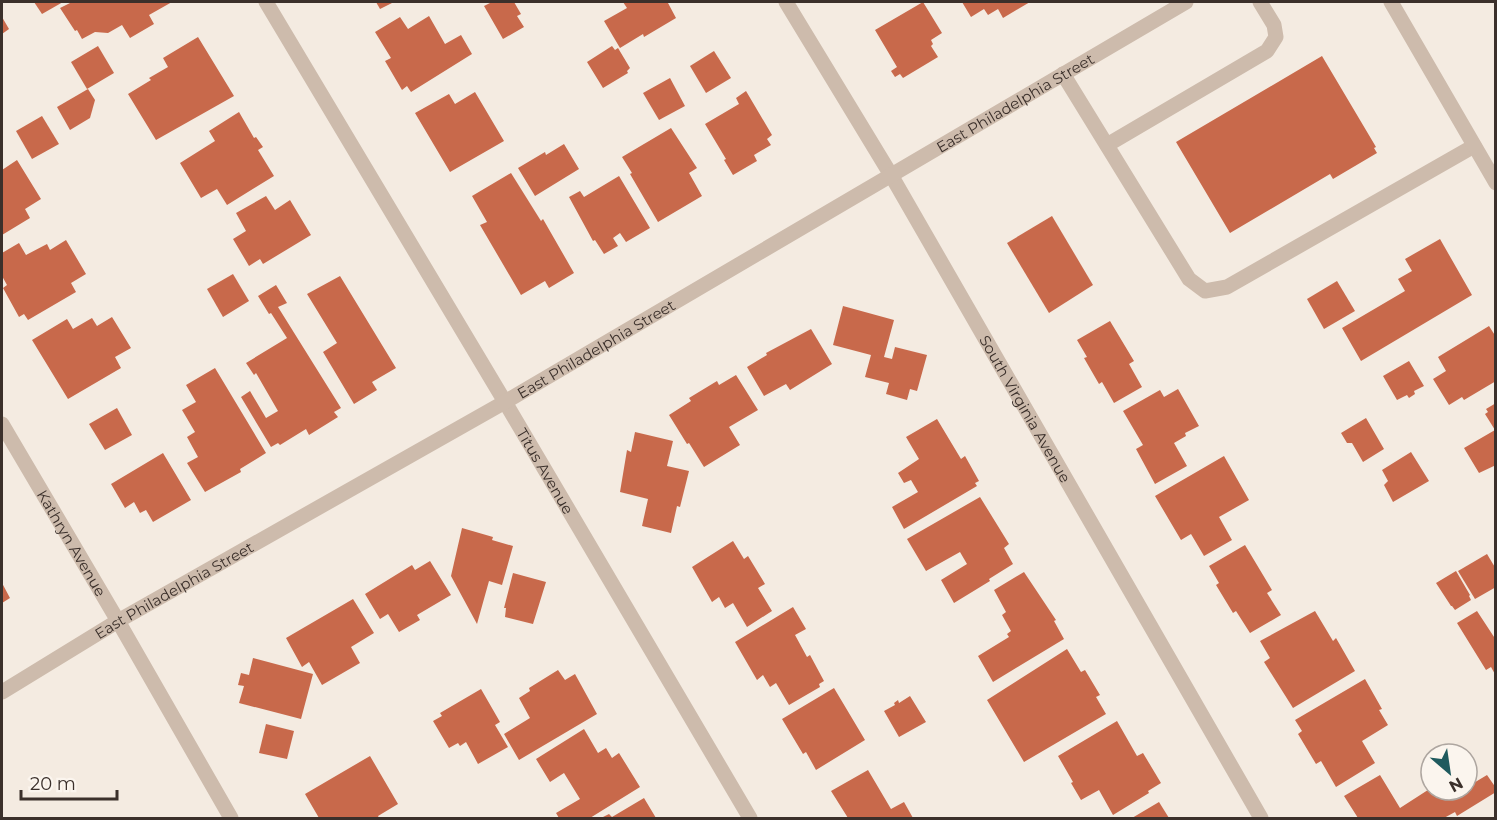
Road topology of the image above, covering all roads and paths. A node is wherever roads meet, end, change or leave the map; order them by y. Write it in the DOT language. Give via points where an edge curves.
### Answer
graph roads {
  1 [pos="266,2"];
  2 [pos="786,2"];
  3 [pos="1186,2"];
  4 [pos="1260,2"];
  5 [pos="1390,2"];
  6 [pos="1063,74"];
  7 [pos="1107,145"];
  8 [pos="1474,146"];
  9 [pos="891,175"];
  10 [pos="1496,183"];
  11 [pos="505,402"];
  12 [pos="2,424"];
  13 [pos="118,621"];
  14 [pos="2,692"];
  15 [pos="231,819"];
  16 [pos="750,819"];
  17 [pos="1261,819"];
  1 -- 11 [label="street, Titus Avenue"];
  2 -- 9 [label="street, South Virginia Avenue"];
  3 -- 6 [label="street, East Philadelphia Street"];
  4 -- 7 [label="street" via="1274,25 1276,37 1267,51"];
  5 -- 8 [label="street"];
  6 -- 7 [label="street"];
  6 -- 9 [label="street, East Philadelphia Street"];
  7 -- 8 [label="street" via="1189,279 1205,291 1227,287"];
  8 -- 10 [label="street"];
  9 -- 11 [label="street, East Philadelphia Street"];
  9 -- 17 [label="street, South Virginia Avenue"];
  11 -- 13 [label="street, East Philadelphia Street"];
  11 -- 16 [label="street, Titus Avenue"];
  12 -- 13 [label="street, Kathryn Avenue"];
  13 -- 14 [label="street, East Philadelphia Street"];
  13 -- 15 [label="street, Kathryn Avenue"];
}
